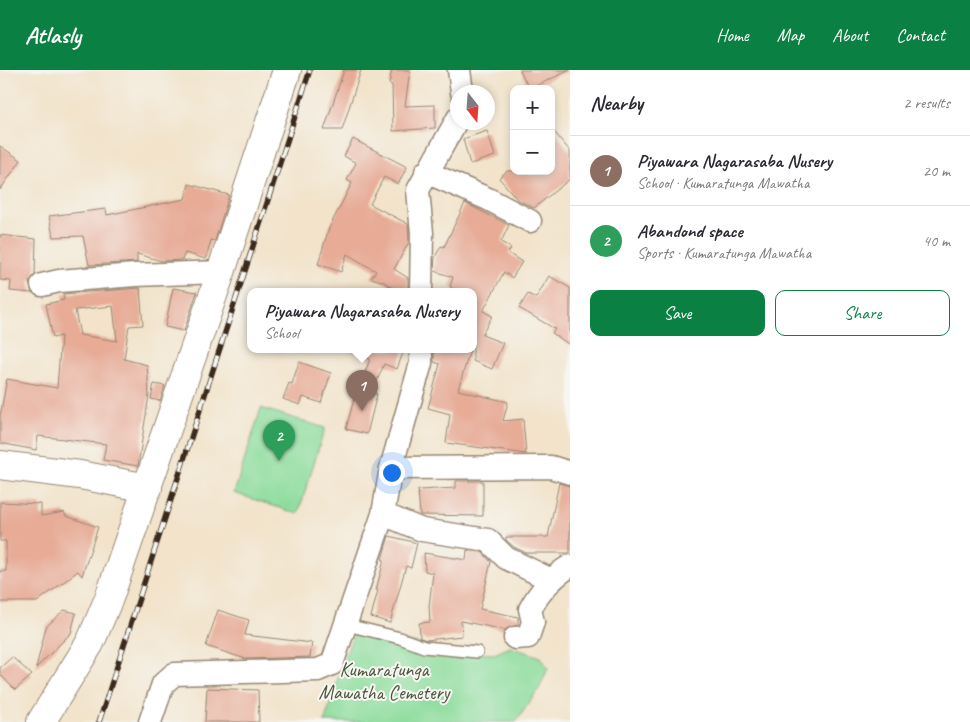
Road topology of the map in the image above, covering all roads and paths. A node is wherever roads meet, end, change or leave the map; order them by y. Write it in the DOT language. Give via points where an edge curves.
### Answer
graph roads {
  1 [pos="287,70"];
  2 [pos="458,70"];
  3 [pos="461,85"];
  4 [pos="451,130"];
  5 [pos="426,172"];
  6 [pos="530,221"];
  7 [pos="221,272"];
  8 [pos="42,285"];
  9 [pos="421,288"];
  10 [pos="420,353"];
  11 [pos="0,465"];
  12 [pos="391,468"];
  13 [pos="570,473"];
  14 [pos="148,488"];
  15 [pos="383,514"];
  16 [pos="570,566"];
  17 [pos="551,580"];
  18 [pos="346,626"];
  19 [pos="515,638"];
  20 [pos="477,652"];
  21 [pos="41,722"];
  22 [pos="150,722"];
  1 -- 7 [label="main road"];
  2 -- 3 [label="street"];
  4 -- 5 [label="street"];
  5 -- 6 [label="street"];
  5 -- 9 [label="street" via="418,190 422,233"];
  7 -- 8 [label="street" via="135,275"];
  7 -- 14 [label="main road"];
  10 -- 12 [label="street" via="421,363"];
  11 -- 14 [label="main road"];
  12 -- 13 [label="street" via="551,467"];
  12 -- 15 [label="street"];
  14 -- 21 [label="main road" via="90,643"];
  15 -- 17 [label="street" via="422,530 488,540 506,558"];
  15 -- 18 [label="street"];
  16 -- 17 [label="street"];
  17 -- 19 [label="street" via="530,609 533,622 528,638"];
  18 -- 20 [label="lane" via="424,647"];
  18 -- 22 [label="street" via="332,664 318,670 174,674 163,684"];
}
